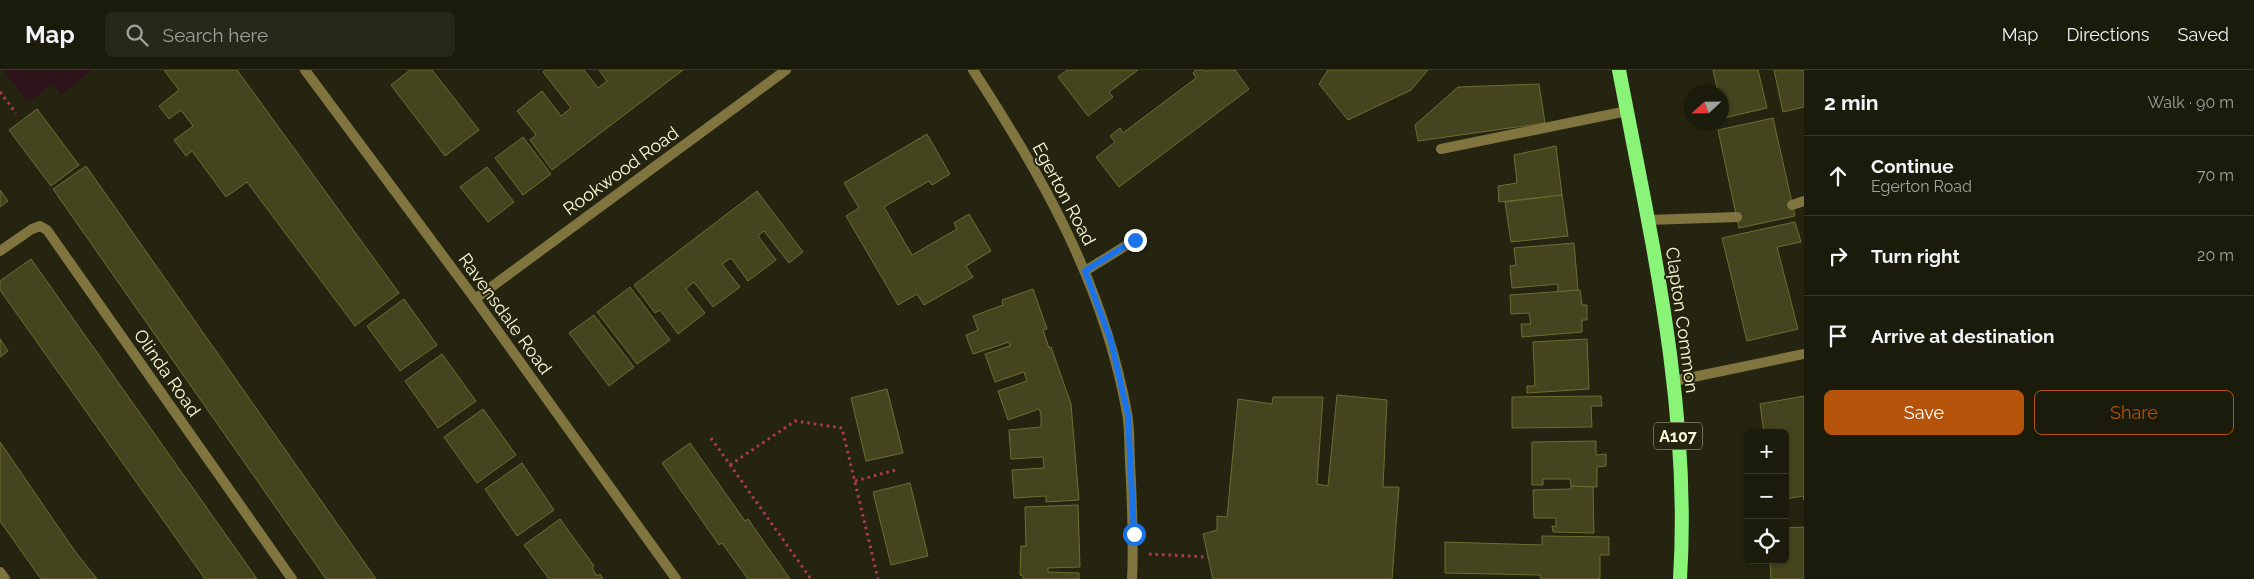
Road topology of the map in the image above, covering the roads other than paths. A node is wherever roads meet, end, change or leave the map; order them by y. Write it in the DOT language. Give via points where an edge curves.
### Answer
graph roads {
  1 [pos="304,70"];
  2 [pos="786,70"];
  3 [pos="973,70"];
  4 [pos="1619,70"];
  5 [pos="1627,111"];
  6 [pos="1441,149"];
  7 [pos="1804,200"];
  8 [pos="1792,205"];
  9 [pos="1737,217"];
  10 [pos="1648,220"];
  11 [pos="1135,240"];
  12 [pos="0,251"];
  13 [pos="1085,271"];
  14 [pos="475,298"];
  15 [pos="1804,354"];
  16 [pos="1674,381"];
  17 [pos="0,572"];
  18 [pos="5,579"];
  19 [pos="292,579"];
  20 [pos="676,579"];
  21 [pos="1132,579"];
  22 [pos="1680,579"];
  1 -- 14 [label="street, Ravensdale Road"];
  2 -- 14 [label="street, Rookwood Road"];
  3 -- 13 [label="street, Egerton Road" via="1057,210"];
  4 -- 5 [label="highway, Clapton Common / A107"];
  5 -- 6 [label="street"];
  5 -- 10 [label="highway, Clapton Common / A107"];
  7 -- 8 [label="street"];
  9 -- 10 [label="street"];
  10 -- 16 [label="highway, Clapton Common / A107"];
  11 -- 13 [label="street"];
  12 -- 19 [label="street, Olinda Road" via="32,229 40,226 47,230"];
  13 -- 21 [label="street, Egerton Road" via="1111,341 1128,415 1134,534"];
  14 -- 20 [label="street, Ravensdale Road"];
  15 -- 16 [label="street"];
  16 -- 22 [label="highway, Clapton Common / A107" via="1681,461"];
  17 -- 18 [label="street"];
}
